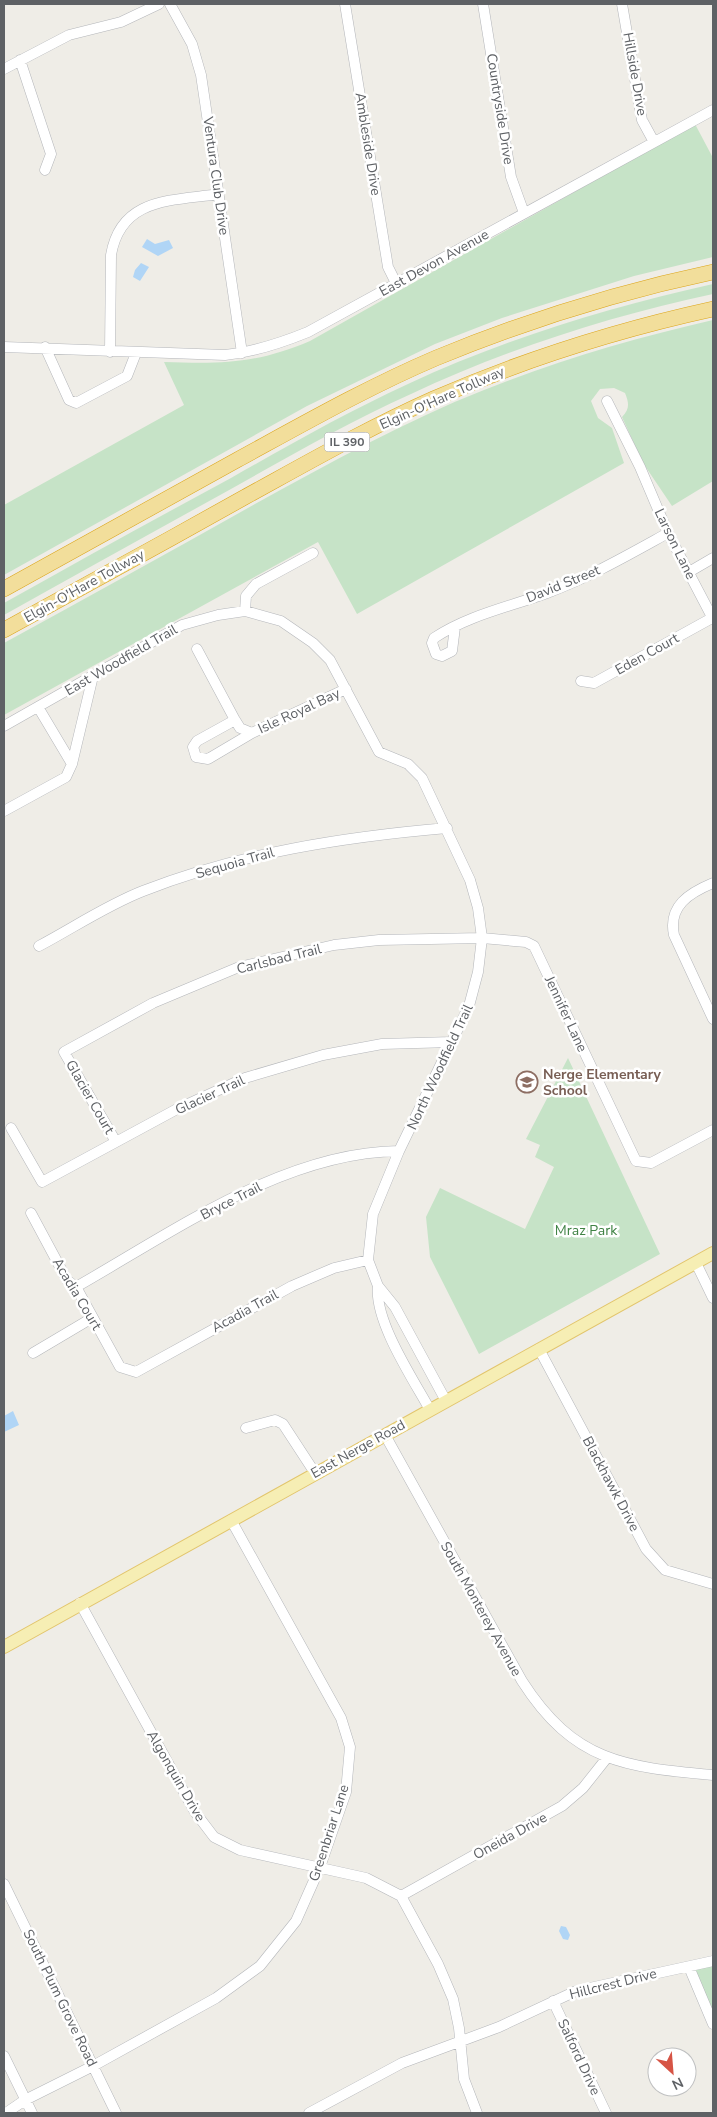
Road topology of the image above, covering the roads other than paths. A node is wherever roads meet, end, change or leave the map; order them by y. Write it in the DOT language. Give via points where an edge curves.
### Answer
graph roads {
  1 [pos="160,4"];
  2 [pos="170,4"];
  3 [pos="344,4"];
  4 [pos="483,4"];
  5 [pos="622,4"];
  6 [pos="20,60"];
  7 [pos="4,69"];
  8 [pos="713,110"];
  9 [pos="654,142"];
  10 [pos="45,170"];
  11 [pos="219,194"];
  12 [pos="524,213"];
  13 [pos="713,272"];
  14 [pos="396,283"];
  15 [pos="713,309"];
  16 [pos="4,347"];
  17 [pos="45,347"];
  18 [pos="110,352"];
  19 [pos="136,353"];
  20 [pos="242,353"];
  21 [pos="607,401"];
  22 [pos="668,533"];
  23 [pos="313,554"];
  24 [pos="713,558"];
  25 [pos="689,572"];
  26 [pos="4,589"];
  27 [pos="245,611"];
  28 [pos="713,619"];
  29 [pos="455,627"];
  30 [pos="4,630"];
  31 [pos="197,649"];
  32 [pos="93,676"];
  33 [pos="581,681"];
  34 [pos="346,689"];
  35 [pos="38,706"];
  36 [pos="235,720"];
  37 [pos="4,726"];
  38 [pos="252,734"];
  39 [pos="72,764"];
  40 [pos="4,811"];
  41 [pos="447,828"];
  42 [pos="713,883"];
  43 [pos="482,938"];
  44 [pos="39,946"];
  45 [pos="713,1019"];
  46 [pos="452,1042"];
  47 [pos="64,1052"];
  48 [pos="11,1128"];
  49 [pos="713,1130"];
  50 [pos="116,1142"];
  51 [pos="399,1151"];
  52 [pos="30,1213"];
  53 [pos="713,1253"];
  54 [pos="368,1260"];
  55 [pos="696,1263"];
  56 [pos="378,1286"];
  57 [pos="76,1287"];
  58 [pos="713,1298"];
  59 [pos="92,1318"];
  60 [pos="539,1349"];
  61 [pos="33,1353"];
  62 [pos="127,1371"];
  63 [pos="446,1401"];
  64 [pos="430,1410"];
  65 [pos="246,1428"];
  66 [pos="385,1434"];
  67 [pos="315,1473"];
  68 [pos="231,1520"];
  69 [pos="713,1584"];
  70 [pos="80,1603"];
  71 [pos="4,1646"];
  72 [pos="606,1758"];
  73 [pos="713,1776"];
  74 [pos="320,1867"];
  75 [pos="4,1884"];
  76 [pos="401,1896"];
  77 [pos="713,1961"];
  78 [pos="689,1967"];
  79 [pos="553,2001"];
  80 [pos="713,2024"];
  81 [pos="460,2040"];
  82 [pos="4,2056"];
  83 [pos="93,2066"];
  84 [pos="25,2100"];
  85 [pos="6,2113"];
  86 [pos="32,2113"];
  87 [pos="116,2113"];
  88 [pos="309,2113"];
  89 [pos="477,2113"];
  90 [pos="606,2113"];
  1 -- 6 [label="street" via="122,22 69,34"];
  2 -- 11 [label="street, Ventura Club Drive" via="199,64"];
  3 -- 14 [label="street, Ambleside Drive" via="388,267"];
  4 -- 12 [label="street, Countryside Drive" via="511,177"];
  5 -- 9 [label="street, Hillside Drive" via="642,120"];
  6 -- 7 [label="street"];
  6 -- 10 [label="street" via="51,154"];
  8 -- 9 [label="street, East Devon Avenue"];
  9 -- 12 [label="street, East Devon Avenue"];
  11 -- 18 [label="street" via="155,204 139,210 122,225 111,255"];
  11 -- 20 [label="street, Ventura Club Drive"];
  12 -- 14 [label="street, East Devon Avenue"];
  13 -- 26 [label="highway, IL 390" via="634,290 544,317 426,363 309,421"];
  14 -- 20 [label="street, East Devon Avenue" via="308,332"];
  15 -- 30 [label="highway, Elgin-O'Hare Tollway / IL 390" via="576,345 426,403 355,437"];
  16 -- 17 [label="street, East Devon Avenue"];
  17 -- 18 [label="street, East Devon Avenue"];
  17 -- 19 [label="street" via="69,400 76,403 127,376"];
  18 -- 19 [label="street, East Devon Avenue"];
  19 -- 20 [label="street, East Devon Avenue"];
  21 -- 22 [label="street, Larson Lane" via="640,466"];
  22 -- 25 [label="street, Larson Lane"];
  22 -- 29 [label="street, David Street" via="588,577 545,594 501,606"];
  23 -- 27 [label="street" via="256,584 246,596"];
  24 -- 25 [label="street"];
  25 -- 28 [label="street, Larson Lane"];
  27 -- 32 [label="street, East Woodfield Trail" via="182,625"];
  27 -- 34 [label="street, North Woodfield Trail" via="281,621 313,642 330,660"];
  28 -- 33 [label="street, Eden Court" via="594,683"];
  31 -- 36 [label="street, Isle Royal Bay"];
  32 -- 35 [label="street, East Woodfield Trail"];
  32 -- 39 [label="street"];
  34 -- 38 [label="street, Isle Royal Bay"];
  34 -- 41 [label="street, North Woodfield Trail" via="376,749 419,773"];
  35 -- 37 [label="street, East Woodfield Trail"];
  35 -- 39 [label="street"];
  36 -- 38 [label="street, Isle Royal Bay" via="240,728"];
  36 -- 38 [label="street, Isle Royal Bay" via="197,741 193,747 196,758 208,759"];
  39 -- 40 [label="street" via="66,777"];
  41 -- 43 [label="street, North Woodfield Trail" via="470,880"];
  41 -- 44 [label="street, Sequoia Trail" via="370,834 243,858 142,891"];
  42 -- 45 [label="street" via="690,895 678,906 672,924 674,935"];
  43 -- 46 [label="street, North Woodfield Trail" via="474,991"];
  43 -- 47 [label="street, Carlsbad Trail" via="343,944 239,967 153,1003"];
  43 -- 49 [label="street, Jennifer Lane" via="526,942 534,946 636,1161 651,1163"];
  46 -- 50 [label="street, Glacier Trail" via="382,1044 283,1065 223,1086"];
  46 -- 51 [label="street, North Woodfield Trail"];
  47 -- 50 [label="street, Glacier Court"];
  48 -- 50 [label="street, Glacier Trail" via="42,1182"];
  51 -- 54 [label="street, North Woodfield Trail" via="373,1214"];
  51 -- 57 [label="street, Bryce Trail" via="345,1157 262,1184"];
  52 -- 57 [label="street, Acadia Court" via="67,1280"];
  53 -- 55 [label="main road, East Nerge Road"];
  54 -- 56 [label="street, North Woodfield Trail"];
  54 -- 62 [label="street, Acadia Trail" via="334,1268 292,1286 136,1372"];
  55 -- 58 [label="street"];
  55 -- 60 [label="main road, East Nerge Road"];
  56 -- 63 [label="street, North Woodfield Trail" via="395,1307"];
  56 -- 64 [label="street, North Woodfield Trail" via="377,1295 391,1337"];
  57 -- 59 [label="street, Acadia Court"];
  59 -- 61 [label="street"];
  59 -- 62 [label="street, Acadia Court" via="120,1368"];
  60 -- 63 [label="main road, East Nerge Road"];
  60 -- 69 [label="street, Blackhawk Drive" via="646,1549 665,1570"];
  63 -- 64 [label="main road, East Nerge Road"];
  64 -- 66 [label="main road, East Nerge Road"];
  65 -- 67 [label="street" via="275,1420 283,1424"];
  66 -- 67 [label="main road, East Nerge Road"];
  66 -- 72 [label="street, South Monterey Avenue" via="538,1706 569,1736"];
  67 -- 68 [label="main road, East Nerge Road"];
  68 -- 70 [label="main road, East Nerge Road"];
  68 -- 74 [label="street, Greenbriar Lane" via="341,1718 350,1747 346,1792"];
  70 -- 71 [label="main road, East Nerge Road"];
  70 -- 74 [label="street, Algonquin Drive" via="195,1812 214,1837 240,1850"];
  72 -- 73 [label="street, South Monterey Avenue" via="649,1770"];
  72 -- 76 [label="street, Oneida Drive" via="583,1788 562,1806"];
  74 -- 76 [label="street, Algonquin Drive" via="366,1878"];
  74 -- 83 [label="street, Greenbriar Lane" via="296,1921 260,1966 216,1998"];
  75 -- 83 [label="street, South Plum Grove Road"];
  76 -- 81 [label="street" via="438,1964 453,2000"];
  77 -- 78 [label="street, Hillcrest Drive"];
  78 -- 79 [label="street, Hillcrest Drive" via="588,1987"];
  78 -- 80 [label="street"];
  79 -- 81 [label="street, Hillcrest Drive" via="499,2027"];
  79 -- 90 [label="street, Salford Drive"];
  81 -- 88 [label="street, Hillcrest Drive" via="402,2063"];
  81 -- 89 [label="street" via="464,2079"];
  82 -- 84 [label="street"];
  83 -- 84 [label="street, Greenbriar Lane"];
  83 -- 87 [label="street, South Plum Grove Road"];
  84 -- 85 [label="street, Greenbriar Lane"];
  84 -- 86 [label="street"];
}
